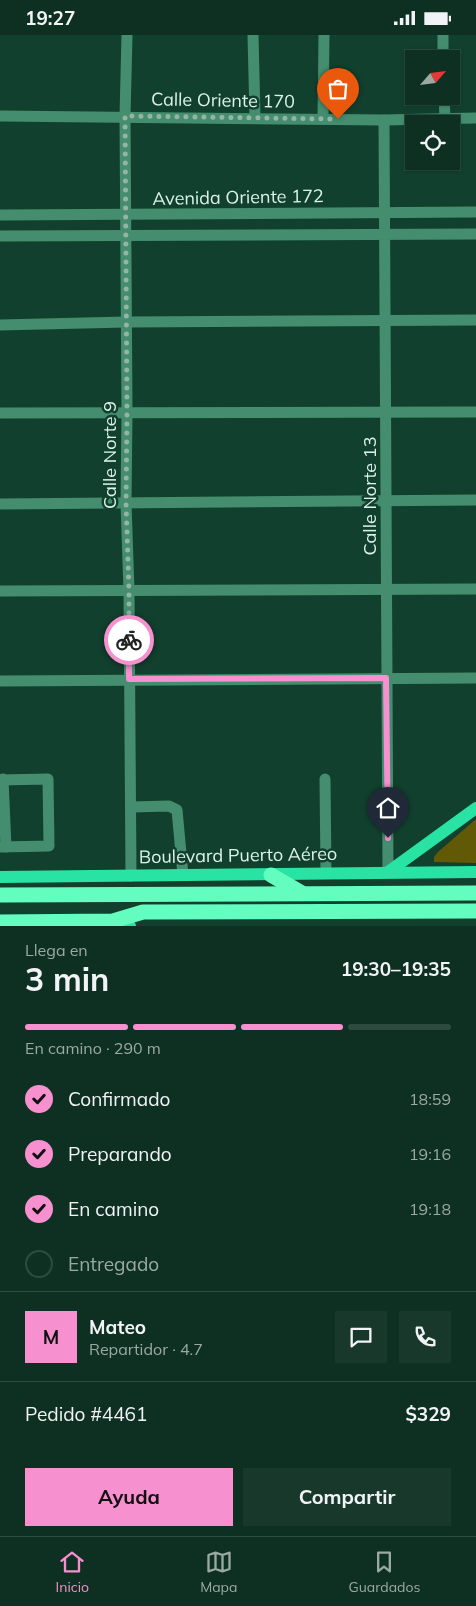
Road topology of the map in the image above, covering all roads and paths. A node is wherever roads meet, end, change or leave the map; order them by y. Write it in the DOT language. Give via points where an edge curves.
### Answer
graph roads {
  1 [pos="127,35"];
  2 [pos="253,35"];
  3 [pos="324,35"];
  4 [pos="443,35"];
  5 [pos="443,50"];
  6 [pos="0,116"];
  7 [pos="125,116"];
  8 [pos="254,117"];
  9 [pos="476,118"];
  10 [pos="324,119"];
  11 [pos="460,119"];
  12 [pos="384,120"];
  13 [pos="405,120"];
  14 [pos="476,212"];
  15 [pos="384,213"];
  16 [pos="0,215"];
  17 [pos="126,215"];
  18 [pos="126,234"];
  19 [pos="385,234"];
  20 [pos="476,234"];
  21 [pos="0,236"];
  22 [pos="386,320"];
  23 [pos="476,320"];
  24 [pos="126,322"];
  25 [pos="0,325"];
  26 [pos="127,412"];
  27 [pos="476,412"];
  28 [pos="0,413"];
  29 [pos="386,413"];
  30 [pos="476,500"];
  31 [pos="387,501"];
  32 [pos="126,503"];
  33 [pos="0,504"];
  34 [pos="387,589"];
  35 [pos="476,589"];
  36 [pos="0,591"];
  37 [pos="129,591"];
  38 [pos="386,678"];
  39 [pos="476,678"];
  40 [pos="129,679"];
  41 [pos="0,681"];
  42 [pos="325,779"];
  43 [pos="2,780"];
  44 [pos="131,807"];
  45 [pos="476,808"];
  46 [pos="2,811"];
  47 [pos="3,847"];
  48 [pos="476,871"];
  49 [pos="388,872"];
  50 [pos="326,873"];
  51 [pos="184,875"];
  52 [pos="271,875"];
  53 [pos="131,876"];
  54 [pos="0,877"];
  55 [pos="476,893"];
  56 [pos="303,894"];
  57 [pos="0,895"];
  58 [pos="476,911"];
  59 [pos="113,921"];
  60 [pos="0,922"];
  61 [pos="24,924"];
  62 [pos="88,924"];
  63 [pos="130,926"];
  1 -- 7 [label="street, Calle Norte 9"];
  2 -- 8 [label="street"];
  3 -- 10 [label="street"];
  4 -- 5 [label="street"];
  6 -- 7 [label="street, Calle Oriente 170"];
  7 -- 8 [label="street, Calle Oriente 170"];
  7 -- 17 [label="street, Calle Norte 9"];
  8 -- 10 [label="street, Calle Oriente 170"];
  9 -- 11 [label="street, Calle Oriente 170"];
  10 -- 12 [label="street, Calle Oriente 170"];
  12 -- 13 [label="street, Calle Oriente 170"];
  12 -- 15 [label="street, Calle Norte 13"];
  14 -- 15 [label="street, Avenida Oriente 172"];
  15 -- 17 [label="street, Avenida Oriente 172"];
  15 -- 19 [label="street, Calle Norte 13"];
  16 -- 17 [label="street, Avenida Oriente 172"];
  17 -- 18 [label="street, Calle Norte 9"];
  18 -- 19 [label="street, Avenida Oriente 172"];
  18 -- 21 [label="street, Avenida Oriente 172"];
  18 -- 24 [label="street, Calle Norte 9"];
  19 -- 20 [label="street, Avenida Oriente 172"];
  19 -- 22 [label="street, Calle Norte 13"];
  22 -- 23 [label="street"];
  22 -- 24 [label="street"];
  22 -- 29 [label="street, Calle Norte 13"];
  24 -- 25 [label="street"];
  24 -- 26 [label="street, Calle Norte 9"];
  26 -- 28 [label="street"];
  26 -- 29 [label="street"];
  26 -- 32 [label="street, Calle Norte 9"];
  27 -- 29 [label="street"];
  29 -- 31 [label="street, Calle Norte 13"];
  30 -- 31 [label="street"];
  31 -- 32 [label="street"];
  31 -- 34 [label="street, Calle Norte 13"];
  32 -- 33 [label="street"];
  32 -- 37 [label="street, Calle Norte 9"];
  34 -- 35 [label="street"];
  34 -- 37 [label="street"];
  34 -- 38 [label="street, Calle Norte 13"];
  36 -- 37 [label="street"];
  37 -- 40 [label="street, Calle Norte 9"];
  38 -- 39 [label="street"];
  38 -- 40 [label="street"];
  38 -- 49 [label="street, Calle Norte 13"];
  40 -- 41 [label="street"];
  40 -- 44 [label="street, Calle Norte 9"];
  42 -- 50 [label="street"];
  43 -- 46 [label="street"];
  43 -- 47 [label="street" via="48,779 49,845"];
  44 -- 51 [label="street" via="169,806 177,811"];
  44 -- 53 [label="street, Calle Norte 9"];
  45 -- 49 [label="main road"];
  46 -- 47 [label="street"];
  48 -- 49 [label="main road, Boulevard Puerto Aéreo"];
  49 -- 50 [label="main road, Boulevard Puerto Aéreo"];
  50 -- 52 [label="main road, Boulevard Puerto Aéreo"];
  51 -- 52 [label="main road, Boulevard Puerto Aéreo"];
  51 -- 53 [label="main road, Boulevard Puerto Aéreo"];
  52 -- 56 [label="highway"];
  53 -- 54 [label="main road, Boulevard Puerto Aéreo"];
  55 -- 56 [label="highway"];
  56 -- 57 [label="highway"];
  58 -- 59 [label="highway" via="143,912"];
  59 -- 62 [label="highway"];
  59 -- 63 [label="main road"];
  60 -- 61 [label="highway"];
  61 -- 62 [label="highway"];
}
